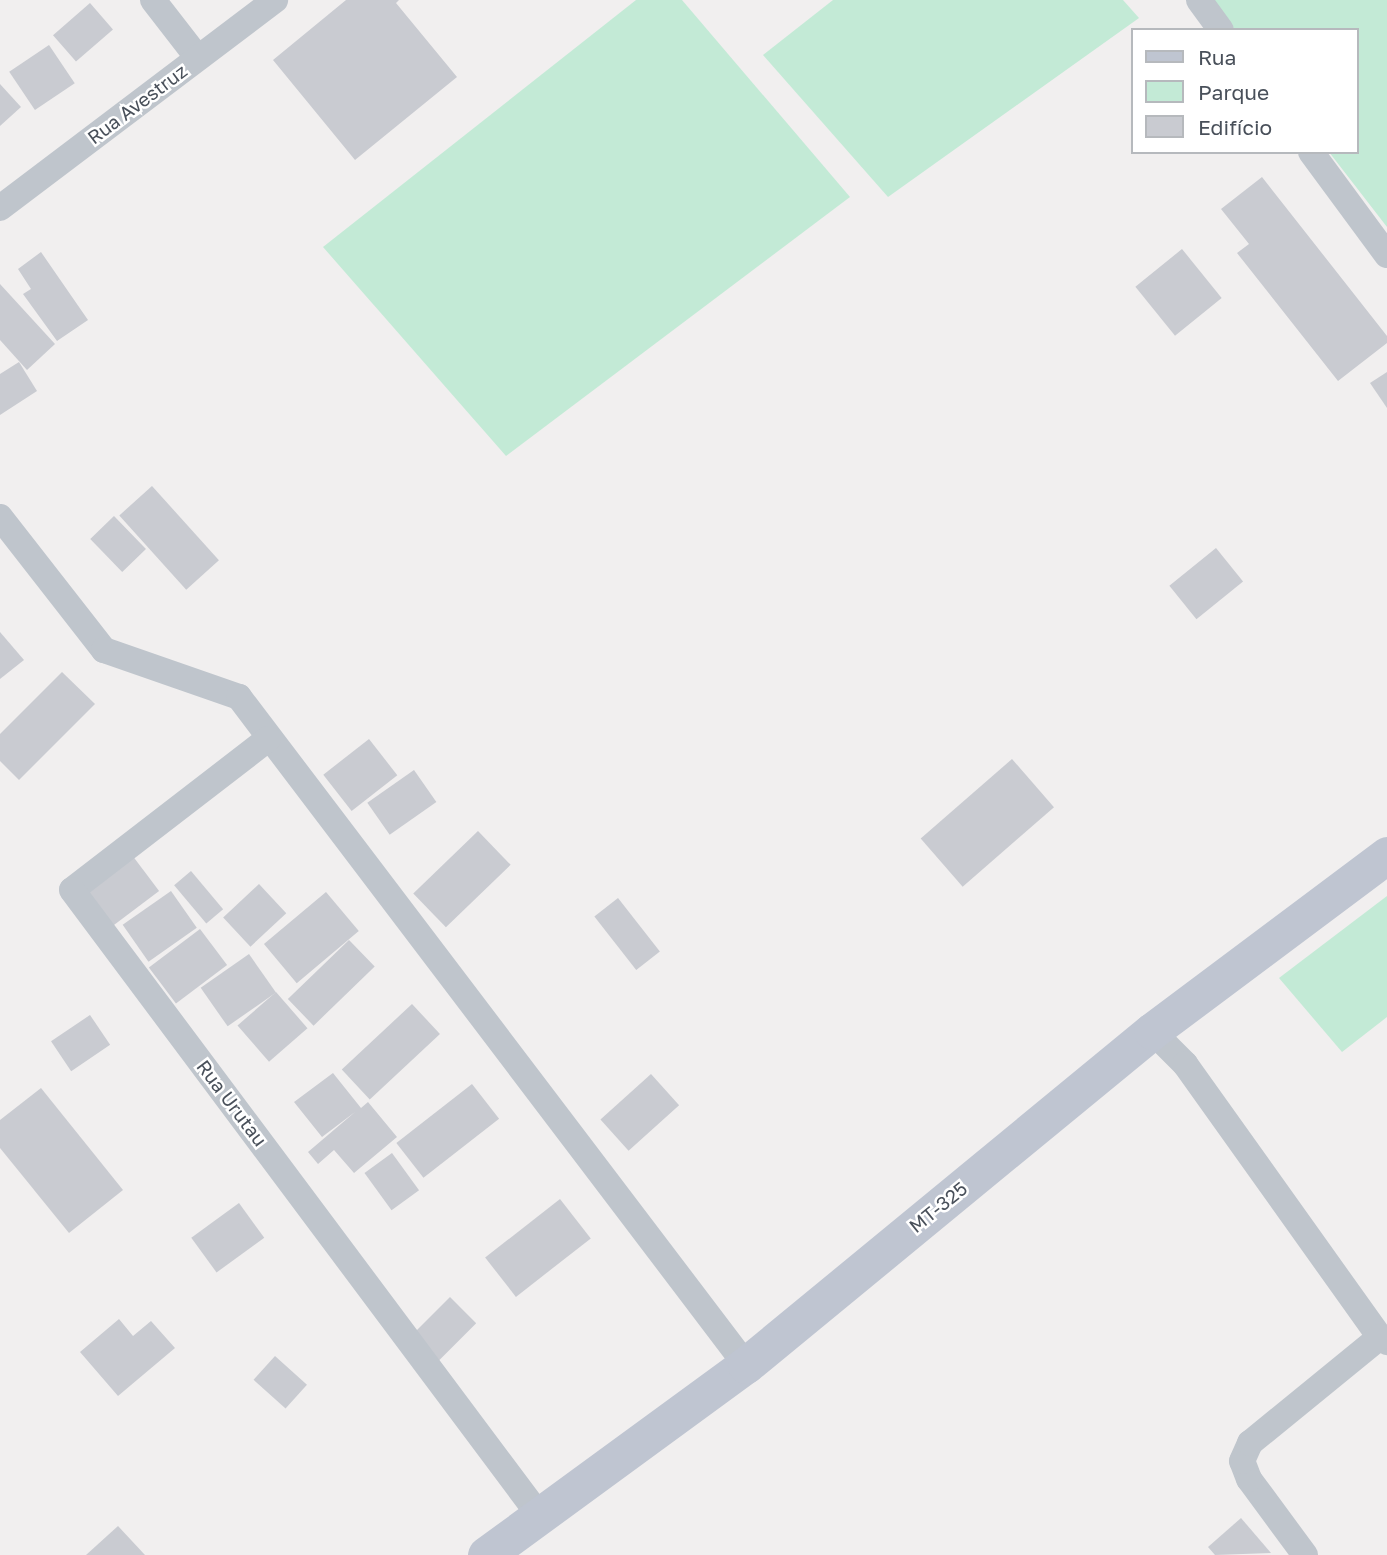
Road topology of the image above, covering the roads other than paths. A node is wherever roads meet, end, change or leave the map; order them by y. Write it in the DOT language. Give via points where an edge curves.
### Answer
graph roads {
  1 [pos="153,0"];
  2 [pos="275,0"];
  3 [pos="1199,0"];
  4 [pos="1220,28"];
  5 [pos="198,58"];
  6 [pos="1312,154"];
  7 [pos="0,208"];
  8 [pos="1387,255"];
  9 [pos="0,517"];
  10 [pos="268,739"];
  11 [pos="1387,855"];
  12 [pos="1152,1031"];
  13 [pos="1384,1339"];
  14 [pos="746,1365"];
  15 [pos="539,1515"];
  16 [pos="485,1555"];
  17 [pos="1305,1555"];
  1 -- 5 [label="street"];
  2 -- 5 [label="street, Rua Avestruz"];
  3 -- 4 [label="street"];
  5 -- 7 [label="street, Rua Avestruz"];
  6 -- 8 [label="street"];
  9 -- 10 [label="street" via="104,650 239,697"];
  10 -- 14 [label="street"];
  10 -- 15 [label="street, Rua Urutau" via="72,890"];
  11 -- 12 [label="main road, MT-325"];
  12 -- 13 [label="street" via="1185,1063"];
  12 -- 14 [label="main road, MT-325"];
  13 -- 17 [label="street" via="1250,1443 1242,1461 1249,1479"];
  14 -- 15 [label="main road, MT-325"];
  15 -- 16 [label="main road, MT-325"];
}
